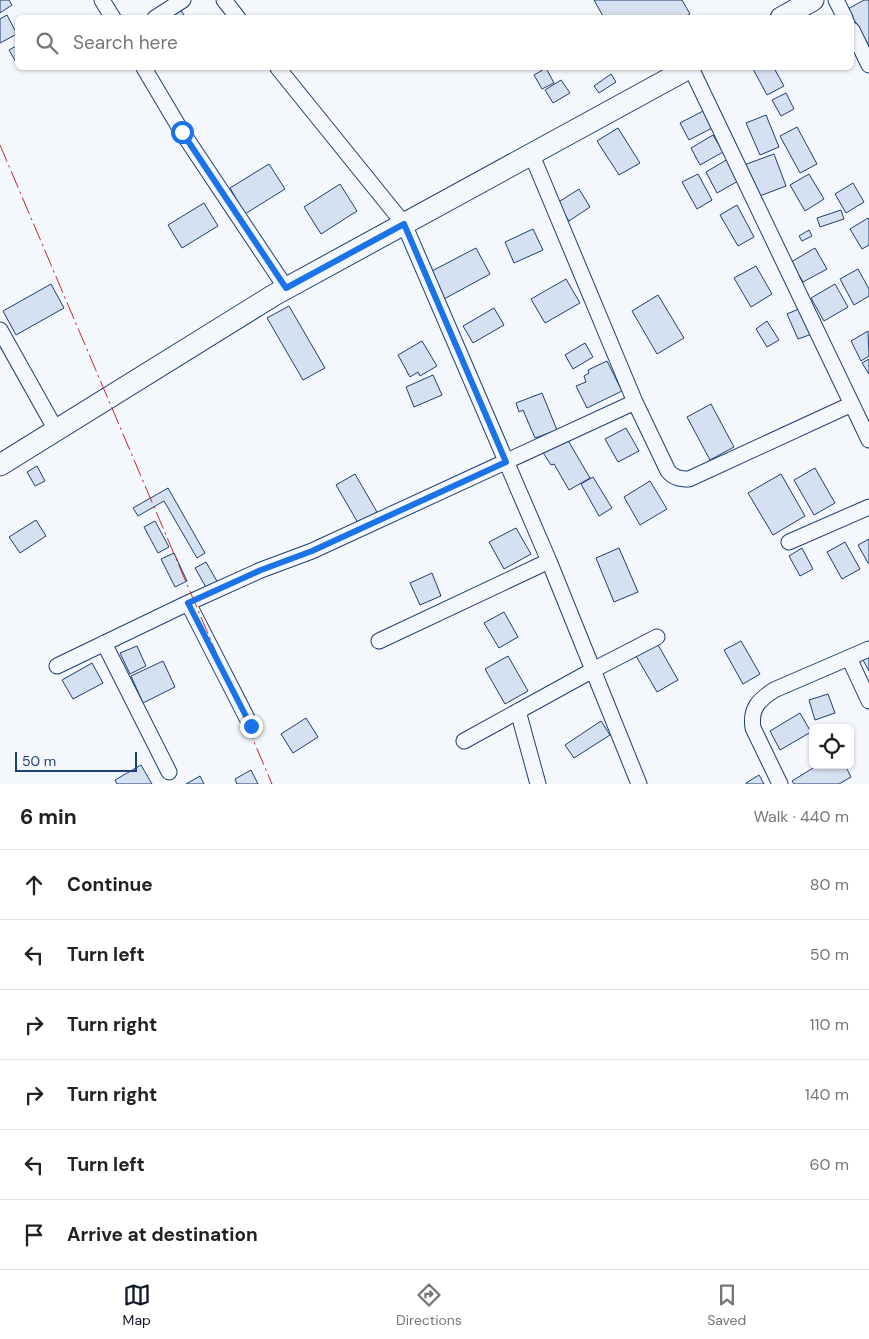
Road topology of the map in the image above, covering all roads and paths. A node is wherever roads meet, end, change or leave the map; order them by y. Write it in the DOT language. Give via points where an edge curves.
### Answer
graph roads {
  1 [pos="102,0"];
  2 [pos="183,0"];
  3 [pos="224,0"];
  4 [pos="813,0"];
  5 [pos="836,0"];
  6 [pos="111,15"];
  7 [pos="160,15"];
  8 [pos="236,15"];
  9 [pos="786,15"];
  10 [pos="844,15"];
  11 [pos="854,34"];
  12 [pos="869,65"];
  13 [pos="145,70"];
  14 [pos="280,70"];
  15 [pos="686,70"];
  16 [pos="691,70"];
  17 [pos="531,153"];
  18 [pos="404,224"];
  19 [pos="286,288"];
  20 [pos="0,330"];
  21 [pos="635,402"];
  22 [pos="852,404"];
  23 [pos="56,430"];
  24 [pos="869,440"];
  25 [pos="506,462"];
  26 [pos="0,465"];
  27 [pos="869,507"];
  28 [pos="789,542"];
  29 [pos="549,561"];
  30 [pos="188,603"];
  31 [pos="657,637"];
  32 [pos="379,641"];
  33 [pos="104,642"];
  34 [pos="869,649"];
  35 [pos="849,658"];
  36 [pos="57,666"];
  37 [pos="593,670"];
  38 [pos="869,701"];
  39 [pos="518,711"];
  40 [pos="251,726"];
  41 [pos="464,742"];
  42 [pos="169,772"];
  43 [pos="538,784"];
  44 [pos="639,784"];
  45 [pos="780,784"];
  1 -- 6 [label="street"];
  2 -- 7 [label="street"];
  3 -- 8 [label="street"];
  4 -- 9 [label="main road"];
  5 -- 10 [label="street"];
  11 -- 12 [label="street"];
  13 -- 19 [label="street" via="182,132"];
  14 -- 18 [label="street"];
  15 -- 17 [label="main road"];
  16 -- 22 [label="street"];
  17 -- 18 [label="main road"];
  17 -- 21 [label="street"];
  18 -- 19 [label="main road"];
  18 -- 25 [label="street"];
  19 -- 23 [label="main road"];
  20 -- 23 [label="street"];
  21 -- 22 [label="street" via="668,471 678,479 688,479"];
  21 -- 25 [label="street"];
  22 -- 24 [label="street"];
  23 -- 26 [label="main road"];
  25 -- 29 [label="street"];
  25 -- 30 [label="street" via="312,551"];
  27 -- 28 [label="street"];
  29 -- 32 [label="street"];
  29 -- 37 [label="street"];
  30 -- 33 [label="street"];
  30 -- 40 [label="street"];
  31 -- 37 [label="street"];
  33 -- 36 [label="street"];
  33 -- 42 [label="street"];
  34 -- 35 [label="street"];
  35 -- 38 [label="street"];
  35 -- 45 [label="street" via="774,690 754,708 752,728"];
  37 -- 39 [label="street"];
  37 -- 44 [label="street"];
  39 -- 41 [label="street"];
  39 -- 43 [label="street"];
}
